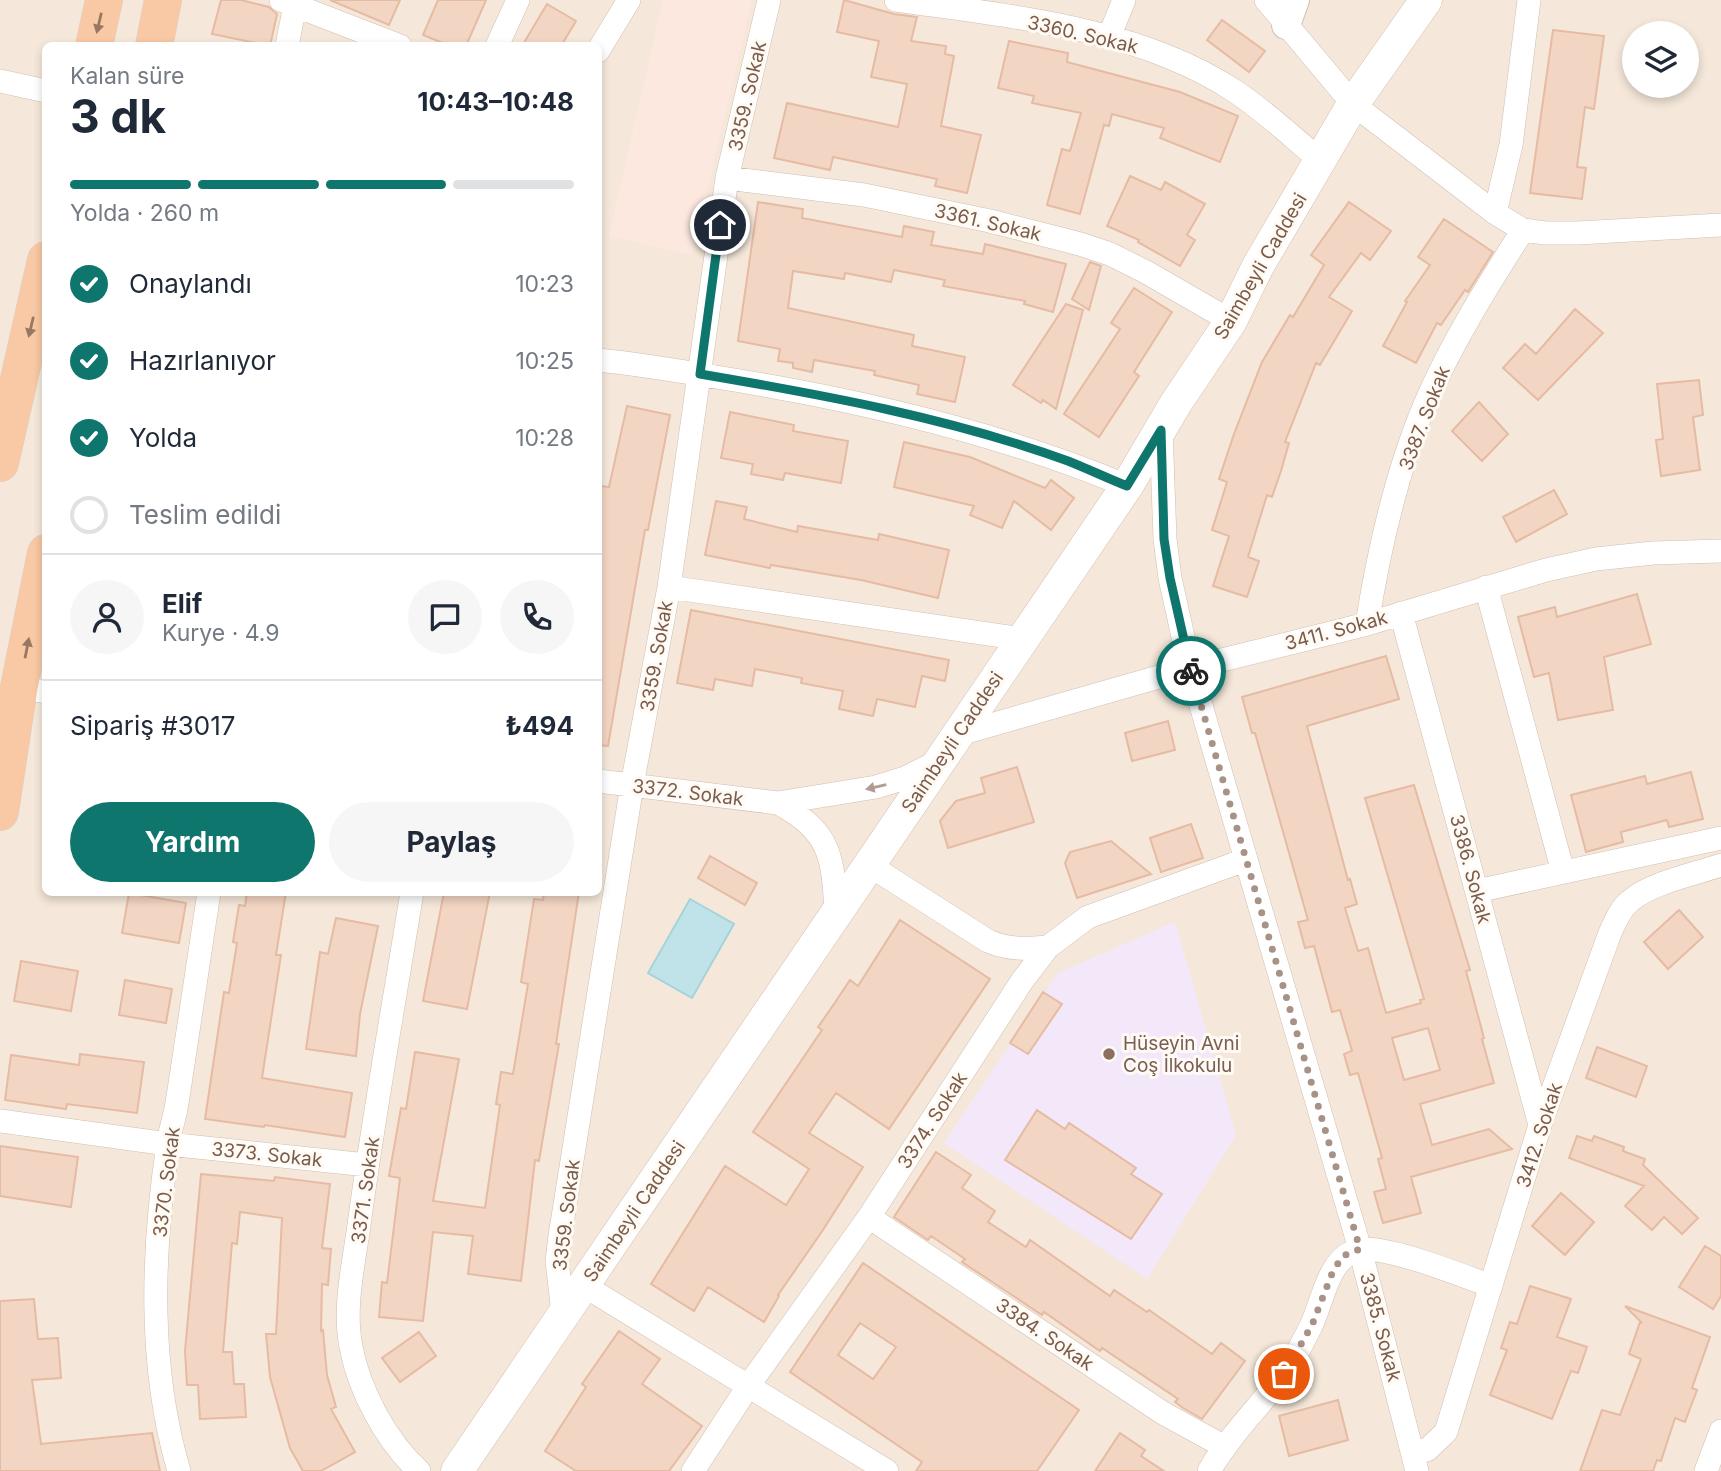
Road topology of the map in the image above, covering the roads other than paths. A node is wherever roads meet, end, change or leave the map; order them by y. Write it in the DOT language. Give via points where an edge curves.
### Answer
graph roads {
  1 [pos="104,0"];
  2 [pos="163,0"];
  3 [pos="517,0"];
  4 [pos="629,0"];
  5 [pos="769,0"];
  6 [pos="896,0"];
  7 [pos="1124,0"];
  8 [pos="1266,0"];
  9 [pos="1426,0"];
  10 [pos="1529,0"];
  11 [pos="291,2"];
  12 [pos="979,6"];
  13 [pos="1291,13"];
  14 [pos="1109,37"];
  15 [pos="95,42"];
  16 [pos="154,42"];
  17 [pos="287,42"];
  18 [pos="390,42"];
  19 [pos="499,42"];
  20 [pos="602,44"];
  21 [pos="0,81"];
  22 [pos="42,90"];
  23 [pos="1353,104"];
  24 [pos="1320,160"];
  25 [pos="727,178"];
  26 [pos="1495,214"];
  27 [pos="1721,225"];
  28 [pos="1523,230"];
  29 [pos="42,278"];
  30 [pos="1231,321"];
  31 [pos="602,361"];
  32 [pos="700,374"];
  33 [pos="1161,430"];
  34 [pos="0,463"];
  35 [pos="1127,486"];
  36 [pos="1721,551"];
  37 [pos="669,587"];
  38 [pos="1486,587"];
  39 [pos="42,592"];
  40 [pos="1401,613"];
  41 [pos="1367,624"];
  42 [pos="1022,639"];
  43 [pos="1191,668"];
  44 [pos="32,689"];
  45 [pos="956,735"];
  46 [pos="939,761"];
  47 [pos="602,781"];
  48 [pos="632,785"];
  49 [pos="778,803"];
  50 [pos="0,811"];
  51 [pos="1721,838"];
  52 [pos="1245,860"];
  53 [pos="869,865"];
  54 [pos="1721,865"];
  55 [pos="1563,872"];
  56 [pos="1477,891"];
  57 [pos="208,896"];
  58 [pos="411,896"];
  59 [pos="836,913"];
  60 [pos="1048,947"];
  61 [pos="0,1121"];
  62 [pos="1541,1125"];
  63 [pos="168,1144"];
  64 [pos="367,1165"];
  65 [pos="869,1217"];
  66 [pos="1360,1249"];
  67 [pos="583,1286"];
  68 [pos="1491,1286"];
  69 [pos="563,1313"];
  70 [pos="749,1385"];
  71 [pos="1721,1432"];
  72 [pos="1223,1446"];
  73 [pos="1415,1462"];
  74 [pos="179,1471"];
  75 [pos="419,1471"];
  76 [pos="457,1471"];
  77 [pos="692,1471"];
  78 [pos="887,1471"];
  79 [pos="1209,1471"];
  80 [pos="1706,1471"];
  1 -- 15 [label="highway, one-way"];
  2 -- 16 [label="highway"];
  3 -- 19 [label="street"];
  4 -- 20 [label="street"];
  5 -- 25 [label="street, 3359. Sokak"];
  6 -- 12 [label="street, 3360. Sokak"];
  7 -- 14 [label="street"];
  8 -- 13 [label="street"];
  9 -- 23 [label="main road, Saimbeyli Caddesi"];
  10 -- 26 [label="street" via="1511,145"];
  11 -- 17 [label="street"];
  11 -- 18 [label="street"];
  12 -- 14 [label="street, 3360. Sokak"];
  13 -- 23 [label="street"];
  14 -- 24 [label="street, 3360. Sokak" via="1184,64 1233,90"];
  21 -- 22 [label="street"];
  23 -- 24 [label="main road, Saimbeyli Caddesi"];
  23 -- 26 [label="street"];
  24 -- 30 [label="main road, Saimbeyli Caddesi"];
  25 -- 30 [label="street, 3361. Sokak" via="864,195 1080,244 1146,271"];
  25 -- 32 [label="street, 3359. Sokak"];
  26 -- 28 [label="street"];
  27 -- 28 [label="street" via="1590,232"];
  28 -- 41 [label="street, 3387. Sokak" via="1426,401 1383,539"];
  29 -- 34 [label="highway, one-way"];
  30 -- 33 [label="main road, Saimbeyli Caddesi"];
  31 -- 32 [label="street"];
  32 -- 35 [label="street" via="945,424 1068,461"];
  32 -- 37 [label="street, 3359. Sokak"];
  33 -- 35 [label="main road, Saimbeyli Caddesi"];
  33 -- 43 [label="street, 3385. Sokak" via="1164,539"];
  35 -- 42 [label="main road, Saimbeyli Caddesi"];
  36 -- 38 [label="street, 3411. Sokak" via="1596,559"];
  37 -- 42 [label="street"];
  37 -- 48 [label="street, 3359. Sokak"];
  38 -- 40 [label="street, 3411. Sokak"];
  38 -- 55 [label="street"];
  44 -- 39 [label="highway, one-way"];
  40 -- 41 [label="street, 3411. Sokak"];
  40 -- 56 [label="street, 3386. Sokak"];
  41 -- 43 [label="street, 3411. Sokak"];
  42 -- 45 [label="main road, Saimbeyli Caddesi"];
  43 -- 45 [label="street, 3411. Sokak"];
  43 -- 52 [label="street, 3385. Sokak"];
  44 -- 50 [label="highway"];
  45 -- 46 [label="main road, Saimbeyli Caddesi"];
  46 -- 49 [label="street, one-way" via="876,787"];
  46 -- 53 [label="main road, Saimbeyli Caddesi"];
  47 -- 48 [label="street, 3372. Sokak"];
  48 -- 49 [label="street, 3372. Sokak"];
  48 -- 69 [label="street, 3359. Sokak" via="560,1236 557,1261"];
  49 -- 59 [label="street" via="808,822 825,845"];
  51 -- 55 [label="street"];
  52 -- 60 [label="street, 3374. Sokak" via="1088,917"];
  52 -- 66 [label="street, 3385. Sokak"];
  53 -- 59 [label="main road, Saimbeyli Caddesi"];
  53 -- 60 [label="street" via="988,942 1018,950"];
  54 -- 62 [label="street, 3412. Sokak" via="1640,893 1620,913"];
  55 -- 56 [label="street"];
  56 -- 62 [label="street, 3386. Sokak"];
  57 -- 63 [label="street, 3370. Sokak"];
  58 -- 64 [label="street, 3371. Sokak"];
  59 -- 67 [label="main road, Saimbeyli Caddesi"];
  60 -- 65 [label="street, 3374. Sokak"];
  61 -- 63 [label="street, 3373. Sokak"];
  62 -- 68 [label="street, 3412. Sokak"];
  63 -- 64 [label="street, 3373. Sokak"];
  63 -- 74 [label="street, 3370. Sokak" via="156,1329 165,1416"];
  64 -- 75 [label="street, 3371. Sokak" via="349,1312 351,1346 374,1407 392,1439"];
  65 -- 70 [label="street, 3374. Sokak"];
  65 -- 72 [label="street, 3384. Sokak" via="1163,1413"];
  66 -- 68 [label="street" via="1389,1252"];
  66 -- 72 [label="street" via="1343,1256 1295,1359"];
  66 -- 73 [label="street, 3385. Sokak"];
  67 -- 69 [label="main road, Saimbeyli Caddesi"];
  67 -- 70 [label="street"];
  68 -- 73 [label="street, 3412. Sokak" via="1446,1432"];
  69 -- 76 [label="main road, Saimbeyli Caddesi"];
  70 -- 77 [label="street, 3374. Sokak"];
  70 -- 78 [label="street"];
  71 -- 80 [label="street"];
  72 -- 79 [label="street"];
}
